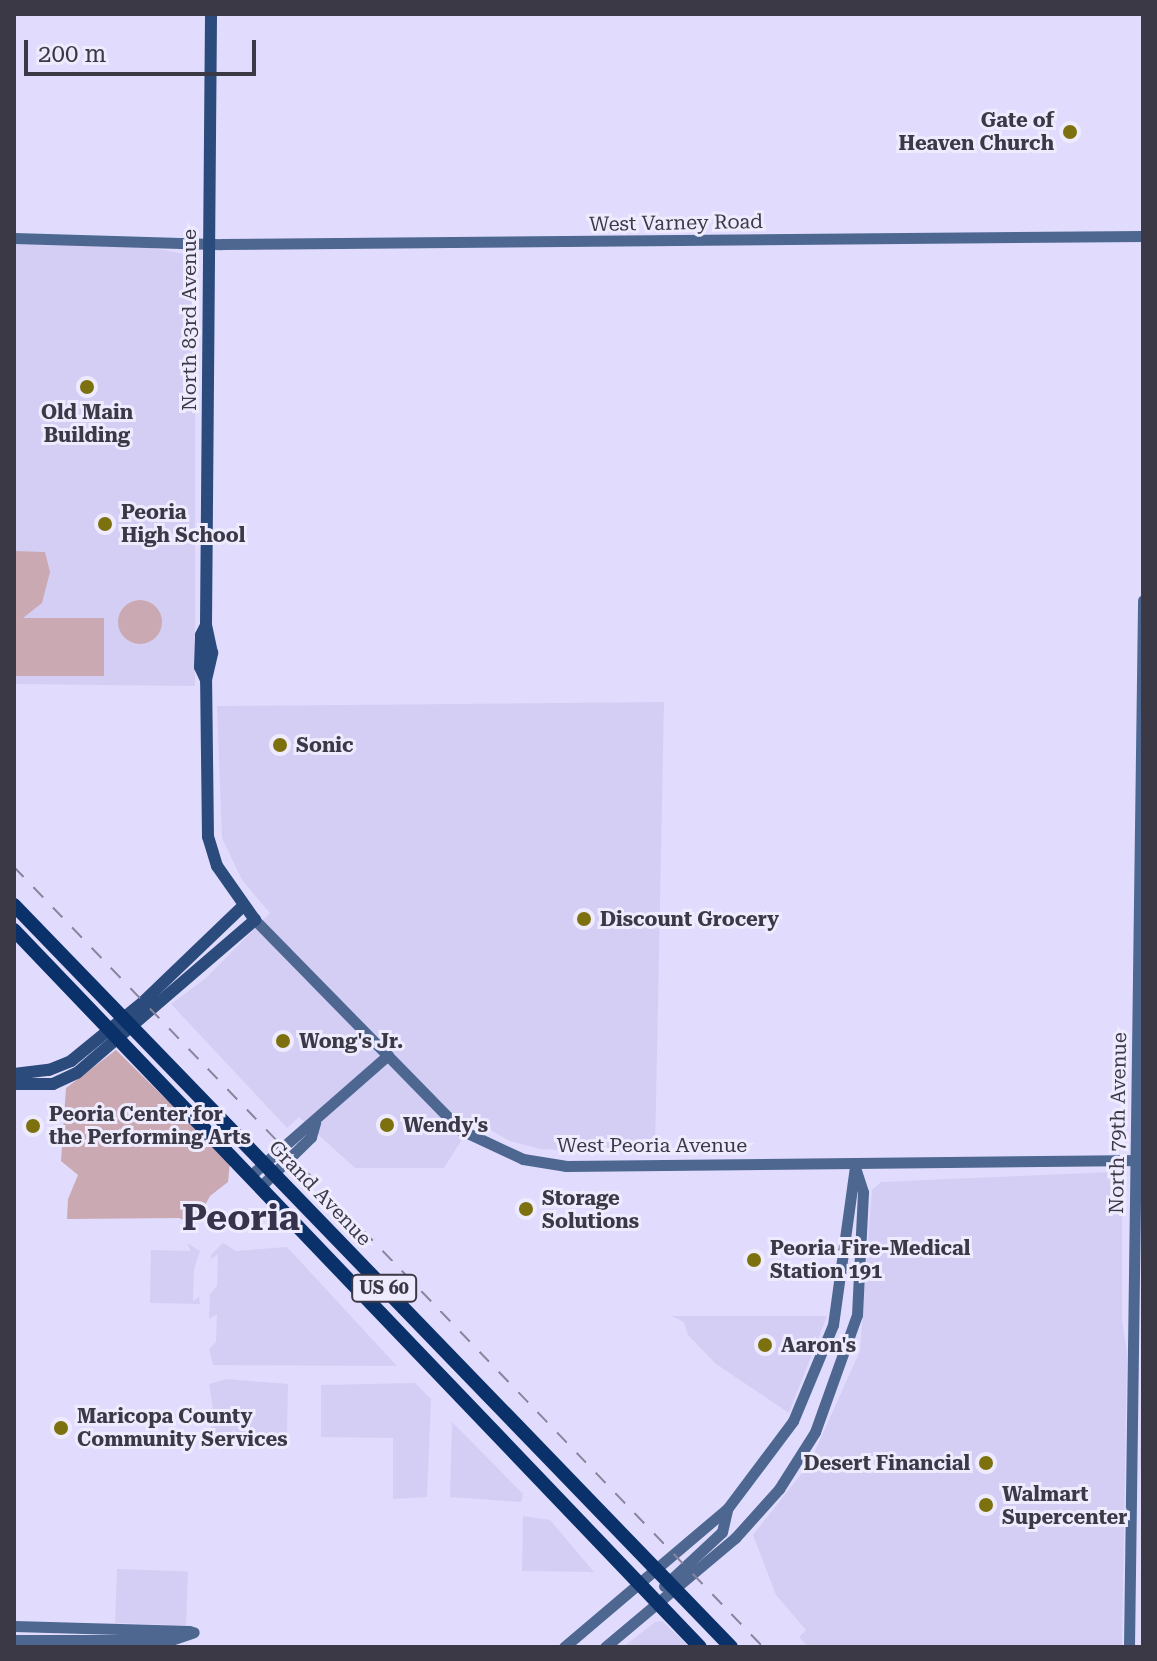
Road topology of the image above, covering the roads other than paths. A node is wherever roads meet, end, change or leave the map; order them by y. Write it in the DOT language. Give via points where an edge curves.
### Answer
graph roads {
  1 [pos="211,14"];
  2 [pos="1143,236"];
  3 [pos="14,238"];
  4 [pos="209,244"];
  5 [pos="1143,600"];
  6 [pos="14,905"];
  7 [pos="248,914"];
  8 [pos="14,930"];
  9 [pos="120,1029"];
  10 [pos="388,1055"];
  11 [pos="14,1074"];
  12 [pos="14,1084"];
  13 [pos="1138,1160"];
  14 [pos="855,1167"];
  15 [pos="269,1168"];
  16 [pos="256,1181"];
  17 [pos="804,1401"];
  18 [pos="824,1412"];
  19 [pos="666,1580"];
  20 [pos="640,1583"];
  21 [pos="659,1603"];
  22 [pos="14,1626"];
  23 [pos="55,1626"];
  24 [pos="97,1627"];
  25 [pos="14,1640"];
  26 [pos="55,1640"];
  27 [pos="97,1641"];
  28 [pos="564,1647"];
  29 [pos="605,1647"];
  30 [pos="700,1647"];
  31 [pos="731,1647"];
  32 [pos="1129,1647"];
  1 -- 4 [label="main road, North 83rd Avenue"];
  2 -- 4 [label="street, West Varney Road"];
  3 -- 4 [label="street, West Varney Road"];
  4 -- 7 [label="main road, North 83rd Avenue" via="206,625 201,643 208,837 217,866"];
  5 -- 13 [label="street, North 79th Avenue"];
  6 -- 9 [label="highway, Grand Avenue / US 60"];
  7 -- 9 [label="main road"];
  7 -- 9 [label="main road"];
  7 -- 10 [label="street, West Peoria Avenue"];
  8 -- 9 [label="highway, Grand Avenue / US 60"];
  9 -- 11 [label="main road" via="60,1067"];
  9 -- 12 [label="main road" via="64,1081"];
  9 -- 15 [label="highway, Grand Avenue / US 60"];
  9 -- 16 [label="highway, Grand Avenue / US 60"];
  10 -- 14 [label="street, West Peoria Avenue" via="461,1130 501,1152 546,1165"];
  10 -- 15 [label="street" via="315,1123 311,1137"];
  13 -- 14 [label="street, West Peoria Avenue"];
  13 -- 32 [label="street, North 79th Avenue"];
  14 -- 17 [label="street" via="833,1325"];
  14 -- 18 [label="street" via="863,1192 860,1290 849,1348"];
  15 -- 16 [label="street"];
  15 -- 19 [label="highway, Grand Avenue / US 60"];
  16 -- 20 [label="highway, Grand Avenue / US 60"];
  17 -- 18 [label="street"];
  17 -- 19 [label="street" via="760,1471"];
  18 -- 19 [label="street" via="801,1456 760,1512"];
  19 -- 20 [label="street"];
  19 -- 21 [label="street"];
  19 -- 31 [label="highway, Grand Avenue / US 60"];
  20 -- 21 [label="highway, Grand Avenue / US 60"];
  20 -- 28 [label="street"];
  21 -- 29 [label="street"];
  21 -- 30 [label="highway, Grand Avenue / US 60"];
  22 -- 23 [label="street"];
  23 -- 24 [label="street"];
  23 -- 26 [label="street"];
  24 -- 27 [label="street"];
  24 -- 27 [label="street" via="194,1632 171,1640"];
  25 -- 26 [label="street"];
  26 -- 27 [label="street"];
}
